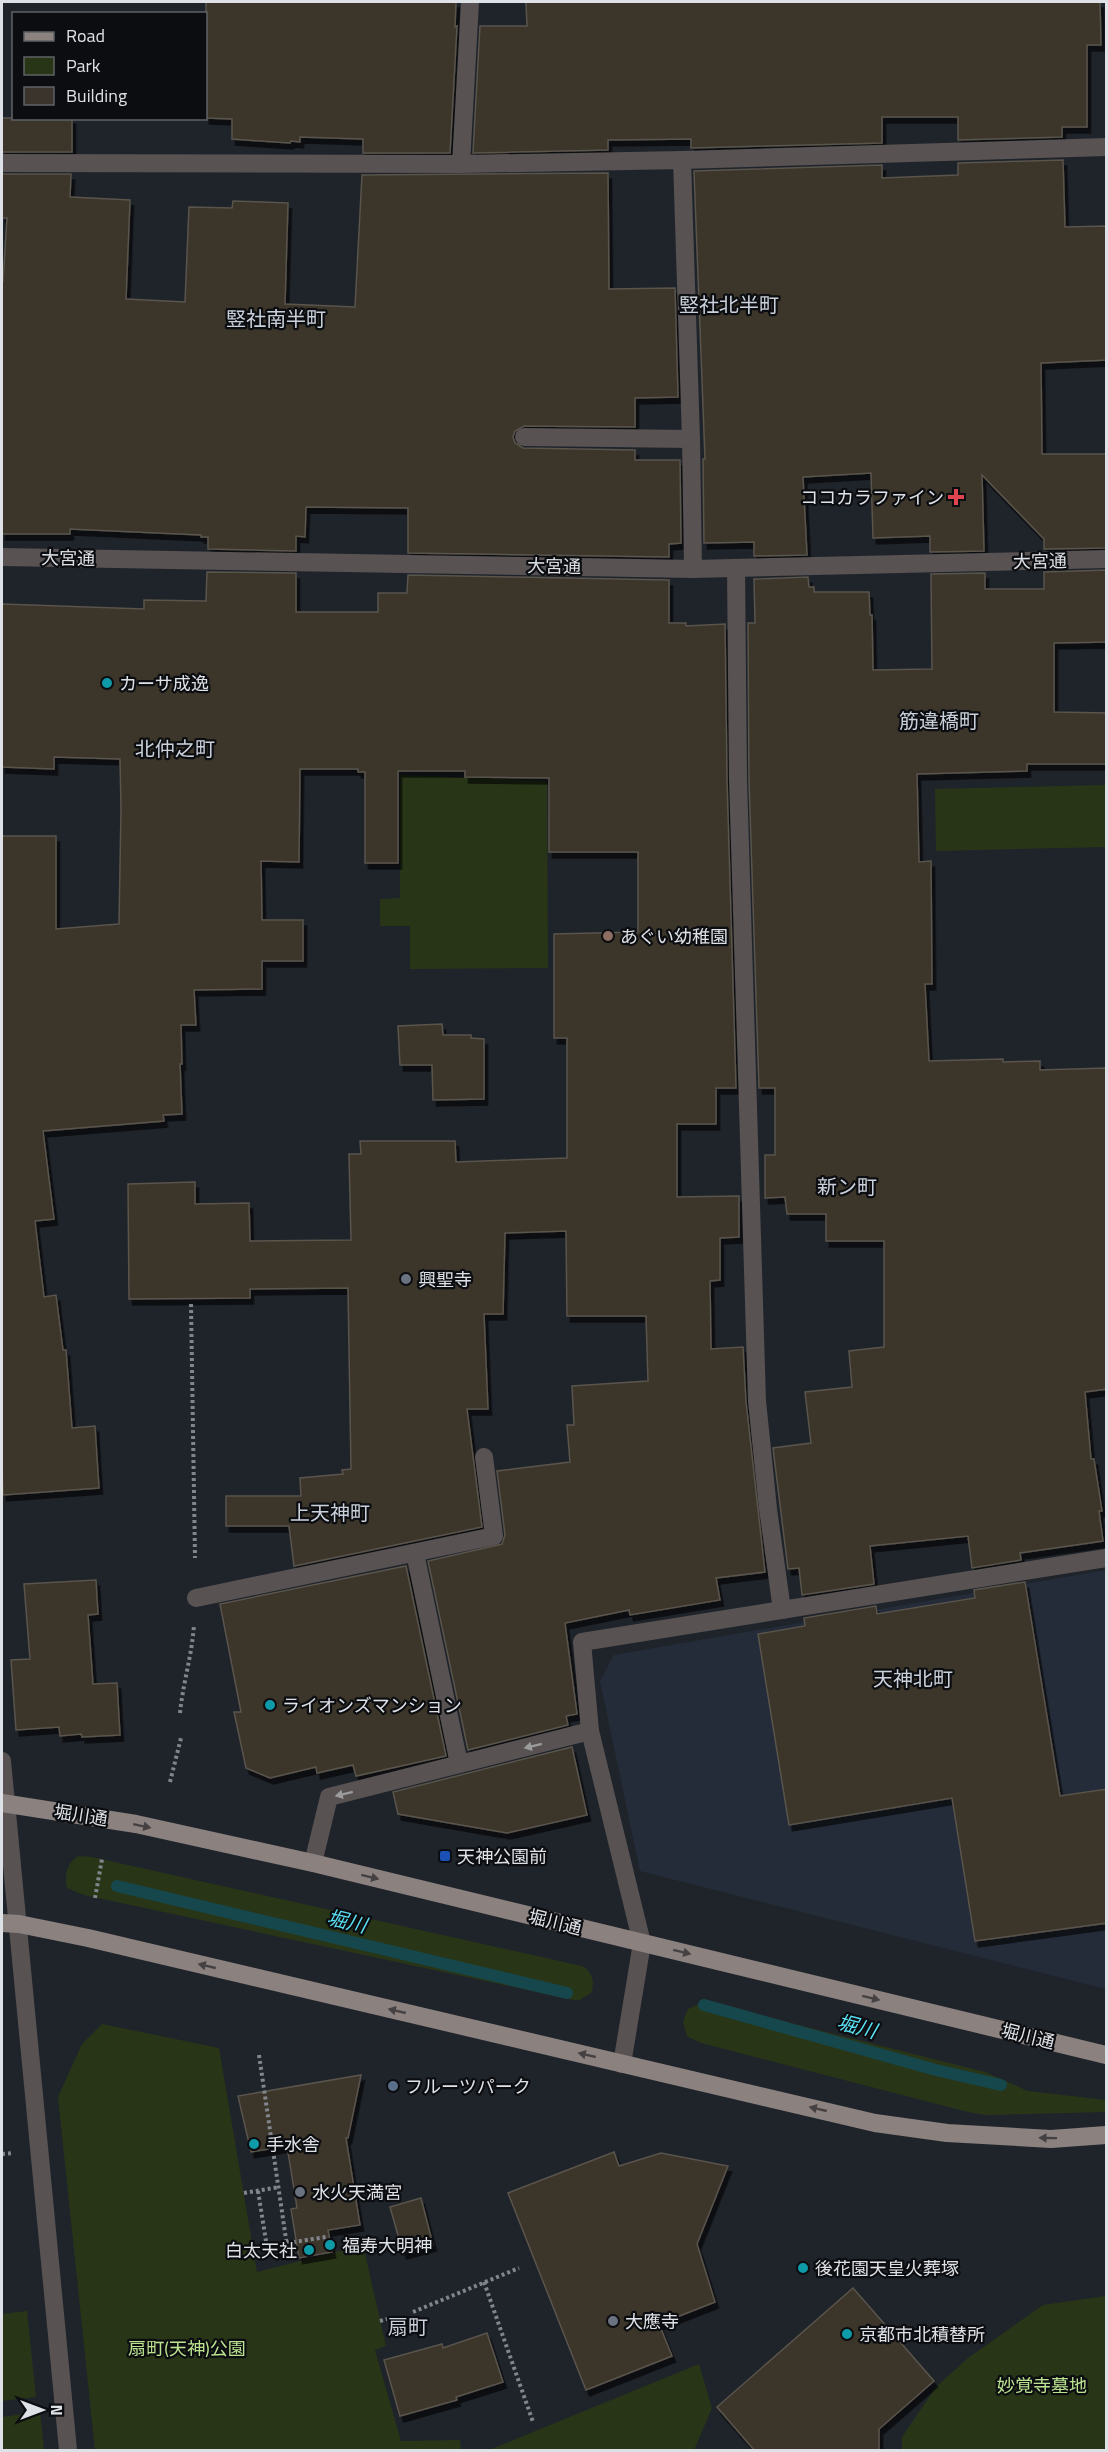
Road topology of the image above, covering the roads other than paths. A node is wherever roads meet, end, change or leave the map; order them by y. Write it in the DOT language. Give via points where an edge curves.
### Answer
graph roads {
  1 [pos="470,2"];
  2 [pos="1107,147"];
  3 [pos="682,160"];
  4 [pos="2,163"];
  5 [pos="461,164"];
  6 [pos="524,437"];
  7 [pos="691,439"];
  8 [pos="2,556"];
  9 [pos="1107,559"];
  10 [pos="693,568"];
  11 [pos="736,568"];
  12 [pos="484,1457"];
  13 [pos="415,1553"];
  14 [pos="1107,1558"];
  15 [pos="196,1598"];
  16 [pos="782,1610"];
  17 [pos="590,1731"];
  18 [pos="2,1761"];
  19 [pos="459,1764"];
  20 [pos="4,1803"];
  21 [pos="313,1863"];
  22 [pos="10,1923"];
  23 [pos="642,1942"];
  24 [pos="1105,2051"];
  25 [pos="622,2064"];
  26 [pos="1107,2135"];
  27 [pos="68,2451"];
  1 -- 5 [label="street"];
  2 -- 3 [label="street"];
  3 -- 5 [label="street"];
  3 -- 7 [label="street"];
  4 -- 5 [label="street"];
  6 -- 7 [label="street"];
  7 -- 10 [label="street"];
  8 -- 10 [label="street, 大宮通"];
  9 -- 11 [label="street, 大宮通"];
  10 -- 11 [label="street, 大宮通"];
  11 -- 16 [label="street" via="738,780 757,1401"];
  12 -- 13 [label="street" via="495,1536"];
  13 -- 15 [label="street"];
  13 -- 19 [label="street"];
  14 -- 16 [label="street"];
  16 -- 17 [label="street" via="582,1642"];
  17 -- 19 [label="street, one-way"];
  17 -- 23 [label="street"];
  18 -- 20 [label="street"];
  19 -- 21 [label="street, one-way" via="329,1797"];
  20 -- 21 [label="main road, 堀川通, one-way" via="136,1824"];
  20 -- 22 [label="street"];
  21 -- 23 [label="main road, 堀川通, one-way"];
  25 -- 22 [label="main road, one-way"];
  22 -- 27 [label="street"];
  23 -- 24 [label="main road, 堀川通, one-way"];
  23 -- 25 [label="street"];
  26 -- 25 [label="main road, one-way" via="1040,2138 947,2133 875,2123"];
}
